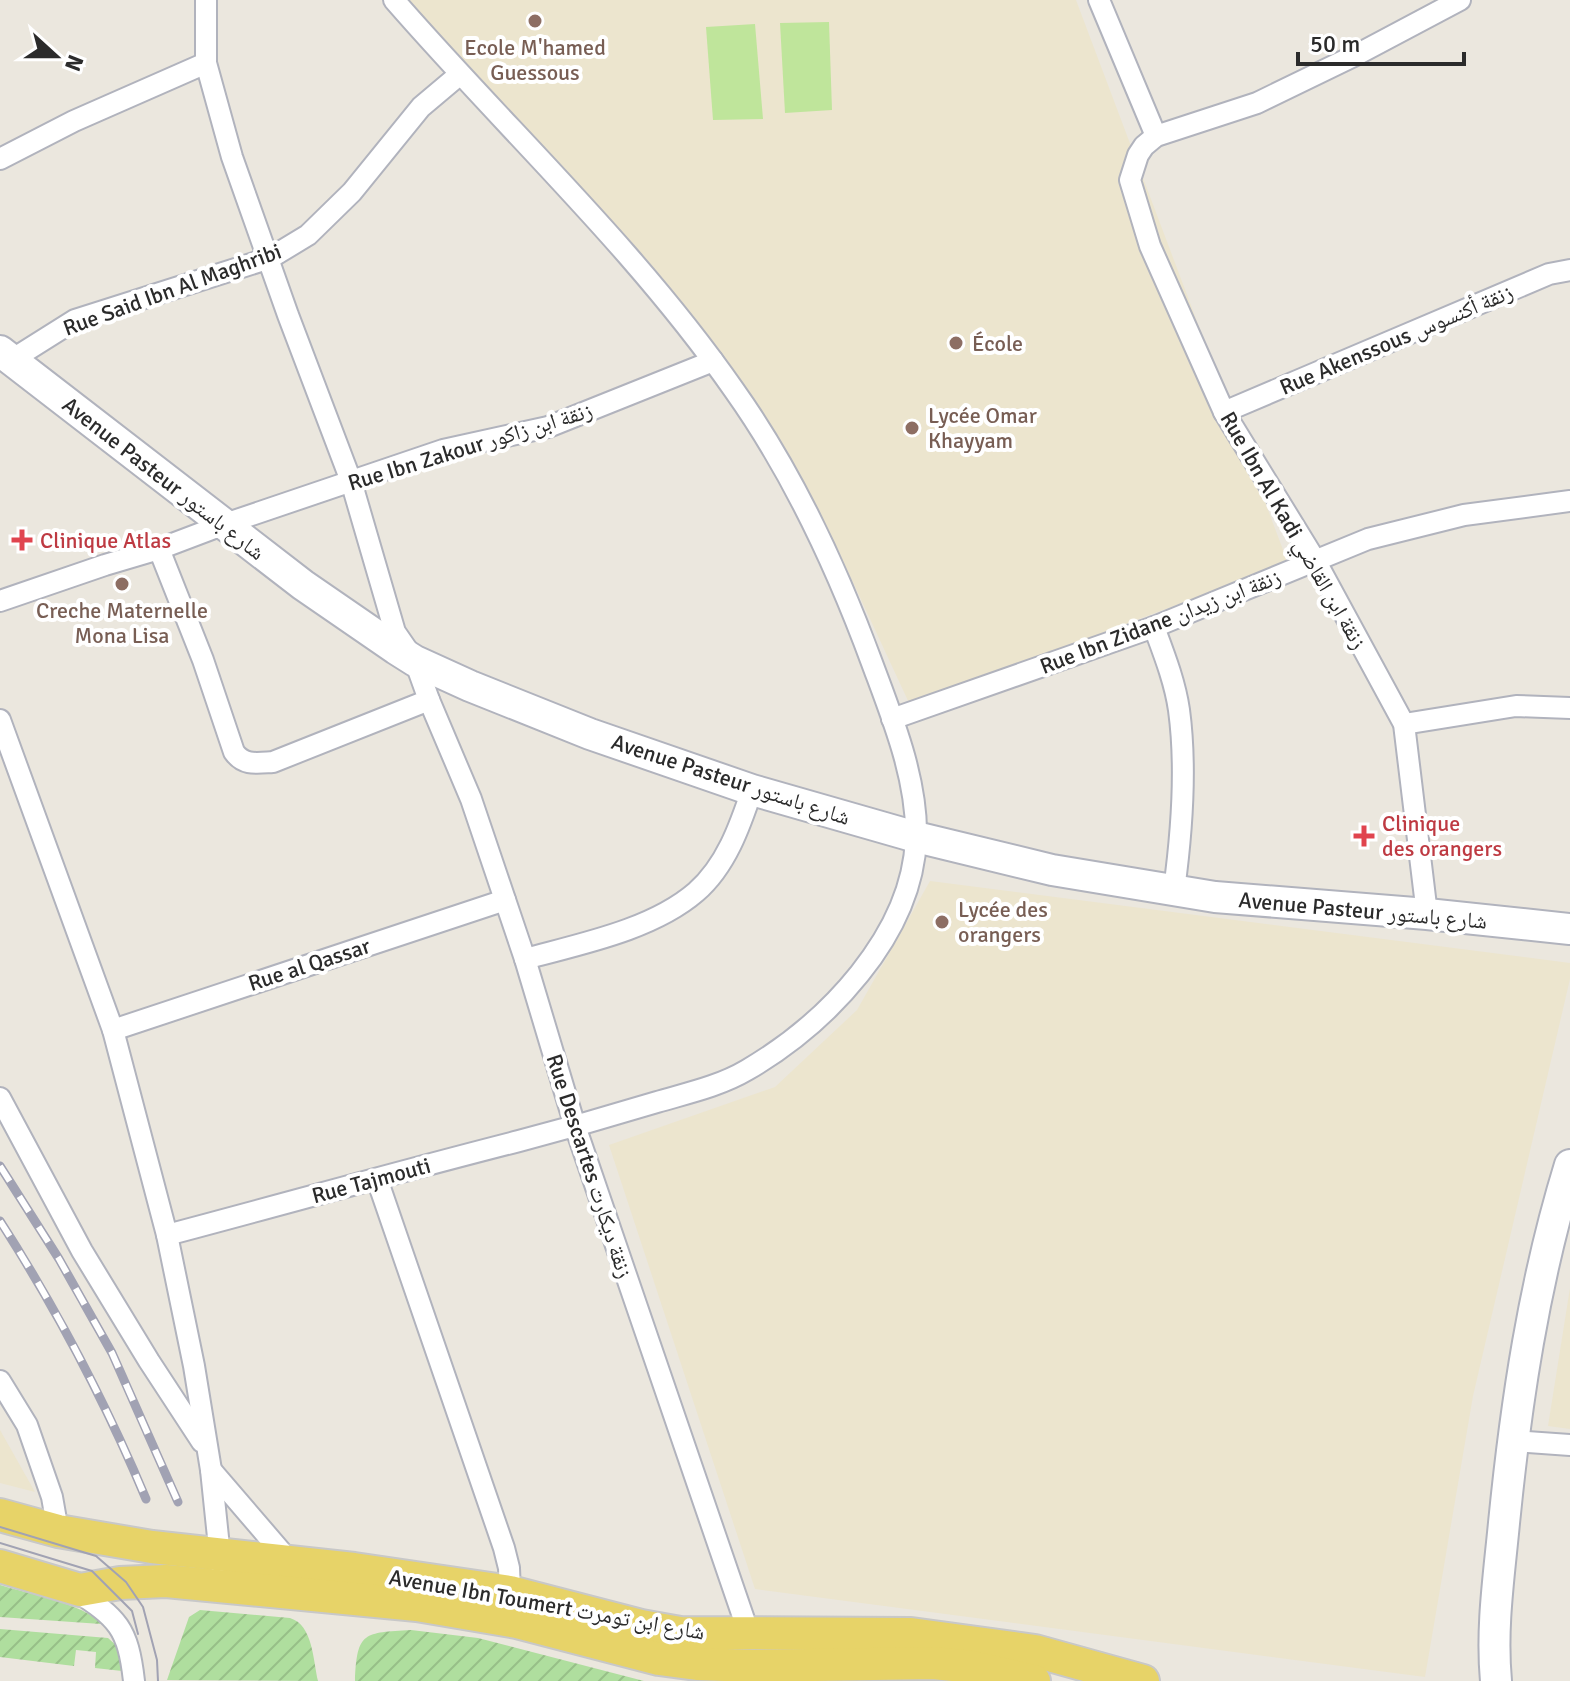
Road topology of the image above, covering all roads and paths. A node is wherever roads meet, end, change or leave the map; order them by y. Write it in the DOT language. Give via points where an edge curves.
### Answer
graph roads {
  1 [pos="206,0"];
  2 [pos="394,0"];
  3 [pos="1099,0"];
  4 [pos="1460,0"];
  5 [pos="206,63"];
  6 [pos="459,75"];
  7 [pos="1156,136"];
  8 [pos="0,159"];
  9 [pos="270,258"];
  10 [pos="1570,270"];
  11 [pos="6,355"];
  12 [pos="713,361"];
  13 [pos="1224,412"];
  14 [pos="351,481"];
  15 [pos="1570,501"];
  16 [pos="225,524"];
  17 [pos="159,549"];
  18 [pos="1315,560"];
  19 [pos="0,601"];
  20 [pos="1154,627"];
  21 [pos="415,661"];
  22 [pos="429,700"];
  23 [pos="1570,708"];
  24 [pos="892,719"];
  25 [pos="0,720"];
  26 [pos="1404,724"];
  27 [pos="752,790"];
  28 [pos="916,837"];
  29 [pos="1174,890"];
  30 [pos="505,900"];
  31 [pos="1427,914"];
  32 [pos="1570,929"];
  33 [pos="525,959"];
  34 [pos="113,1030"];
  35 [pos="0,1098"];
  36 [pos="575,1126"];
  37 [pos="1570,1165"];
  38 [pos="377,1179"];
  39 [pos="167,1235"];
  40 [pos="0,1381"];
  41 [pos="1514,1441"];
  42 [pos="1570,1445"];
  43 [pos="207,1449"];
  44 [pos="211,1470"];
  45 [pos="0,1515"];
  46 [pos="58,1531"];
  47 [pos="290,1562"];
  48 [pos="0,1566"];
  49 [pos="221,1571"];
  50 [pos="73,1589"];
  51 [pos="510,1592"];
  52 [pos="749,1634"];
  53 [pos="1492,1643"];
  54 [pos="134,1681"];
  55 [pos="1034,1681"];
  56 [pos="1143,1681"];
  57 [pos="1481,1681"];
  58 [pos="1496,1681"];
  1 -- 5 [label="street, Rue Descartes زنقة ديكارت"];
  2 -- 6 [label="street, Rue Tajmouti"];
  3 -- 7 [label="street"];
  4 -- 7 [label="street" via="1257,103"];
  5 -- 8 [label="street"];
  5 -- 9 [label="street, Rue Descartes زنقة ديكارت" via="232,157"];
  6 -- 9 [label="street, Rue Said Ibn Al Maghribi" via="421,107 333,213"];
  6 -- 12 [label="street, Rue Tajmouti" via="627,256"];
  7 -- 13 [label="street, Rue Ibn Al Kadi زنقة ابن القاضي" via="1138,155 1130,180 1150,246"];
  9 -- 11 [label="street, Rue Said Ibn Al Maghribi" via="75,320"];
  9 -- 14 [label="street, Rue Descartes زنقة ديكارت"];
  10 -- 13 [label="street, Rue Akenssous زنقة أكنسوس" via="1549,274"];
  11 -- 16 [label="street, Avenue Pasteur شارع باستور"];
  12 -- 14 [label="street, Rue Ibn Zakour زنقة ابن زاكور" via="548,427 474,442"];
  12 -- 24 [label="street, Rue Tajmouti" via="794,486 859,627"];
  13 -- 18 [label="street, Rue Ibn Al Kadi زنقة ابن القاضي"];
  14 -- 16 [label="street, Rue Ibn Zakour زنقة ابن زاكور"];
  14 -- 21 [label="street, Rue Descartes زنقة ديكارت" via="395,632"];
  15 -- 18 [label="street, Rue Ibn Zidane زنقة ابن زيدان" via="1415,525"];
  16 -- 17 [label="street, Rue Ibn Zakour زنقة ابن زاكور"];
  16 -- 21 [label="street, Avenue Pasteur شارع باستور"];
  17 -- 19 [label="street, Rue Ibn Zakour زنقة ابن زاكور"];
  17 -- 22 [label="street" via="239,760 273,762"];
  18 -- 20 [label="street, Rue Ibn Zidane زنقة ابن زيدان"];
  18 -- 26 [label="street, Rue Ibn Al Kadi زنقة ابن القاضي"];
  20 -- 24 [label="street, Rue Ibn Zidane زنقة ابن زيدان"];
  20 -- 29 [label="street" via="1170,672 1181,733 1180,846"];
  21 -- 22 [label="street, Rue Descartes زنقة ديكارت"];
  21 -- 27 [label="street, Avenue Pasteur شارع باستور" via="590,734"];
  22 -- 30 [label="street, Rue Descartes زنقة ديكارت" via="471,799"];
  23 -- 26 [label="street" via="1516,706"];
  24 -- 28 [label="street, Rue Tajmouti" via="907,772"];
  25 -- 34 [label="street"];
  26 -- 31 [label="street, Rue Ibn Al Kadi زنقة ابن القاضي"];
  27 -- 28 [label="street, Avenue Pasteur شارع باستور"];
  27 -- 33 [label="street" via="726,853 696,892 635,925"];
  28 -- 29 [label="street, Avenue Pasteur شارع باستور" via="1052,870"];
  28 -- 36 [label="street, Rue Tajmouti" via="912,874 884,937 866,965 809,1027 775,1053 715,1085"];
  29 -- 31 [label="street, Avenue Pasteur شارع باستور"];
  30 -- 33 [label="street, Rue Descartes زنقة ديكارت"];
  30 -- 34 [label="street, Rue al Qassar"];
  31 -- 32 [label="street, Avenue Pasteur شارع باستور"];
  33 -- 36 [label="street, Rue Descartes زنقة ديكارت"];
  34 -- 39 [label="street"];
  35 -- 43 [label="street" via="82,1251"];
  36 -- 38 [label="street, Rue Tajmouti"];
  36 -- 52 [label="street, Rue Descartes زنقة ديكارت"];
  37 -- 41 [label="street" via="1533,1312"];
  38 -- 39 [label="street, Rue Tajmouti"];
  38 -- 51 [label="street" via="504,1548"];
  39 -- 43 [label="street"];
  40 -- 46 [label="street" via="27,1425"];
  41 -- 42 [label="street"];
  41 -- 53 [label="street"];
  43 -- 44 [label="street"];
  44 -- 47 [label="street"];
  44 -- 49 [label="street"];
  45 -- 46 [label="main road, Avenue Ibn Toumert شارع ابن تومرت"];
  46 -- 49 [label="main road, Avenue Ibn Toumert شارع ابن تومرت"];
  47 -- 49 [label="main road, Avenue Ibn Toumert شارع ابن تومرت"];
  47 -- 51 [label="main road, Avenue Ibn Toumert شارع ابن تومرت"];
  48 -- 50 [label="main road, Avenue Ibn Toumert شارع ابن تومرت"];
  49 -- 50 [label="main road, Avenue Ibn Toumert شارع ابن تومرت"];
  49 -- 55 [label="main road, Avenue Ibn Toumert شارع ابن تومرت" via="517,1622 659,1659 754,1666 933,1663"];
  50 -- 54 [label="street" via="107,1612 123,1632"];
  51 -- 52 [label="main road, Avenue Ibn Toumert شارع ابن تومرت" via="680,1633"];
  52 -- 56 [label="main road, Avenue Ibn Toumert شارع ابن تومرت" via="948,1638 1035,1651"];
  53 -- 57 [label="street"];
  53 -- 58 [label="street"];
}
